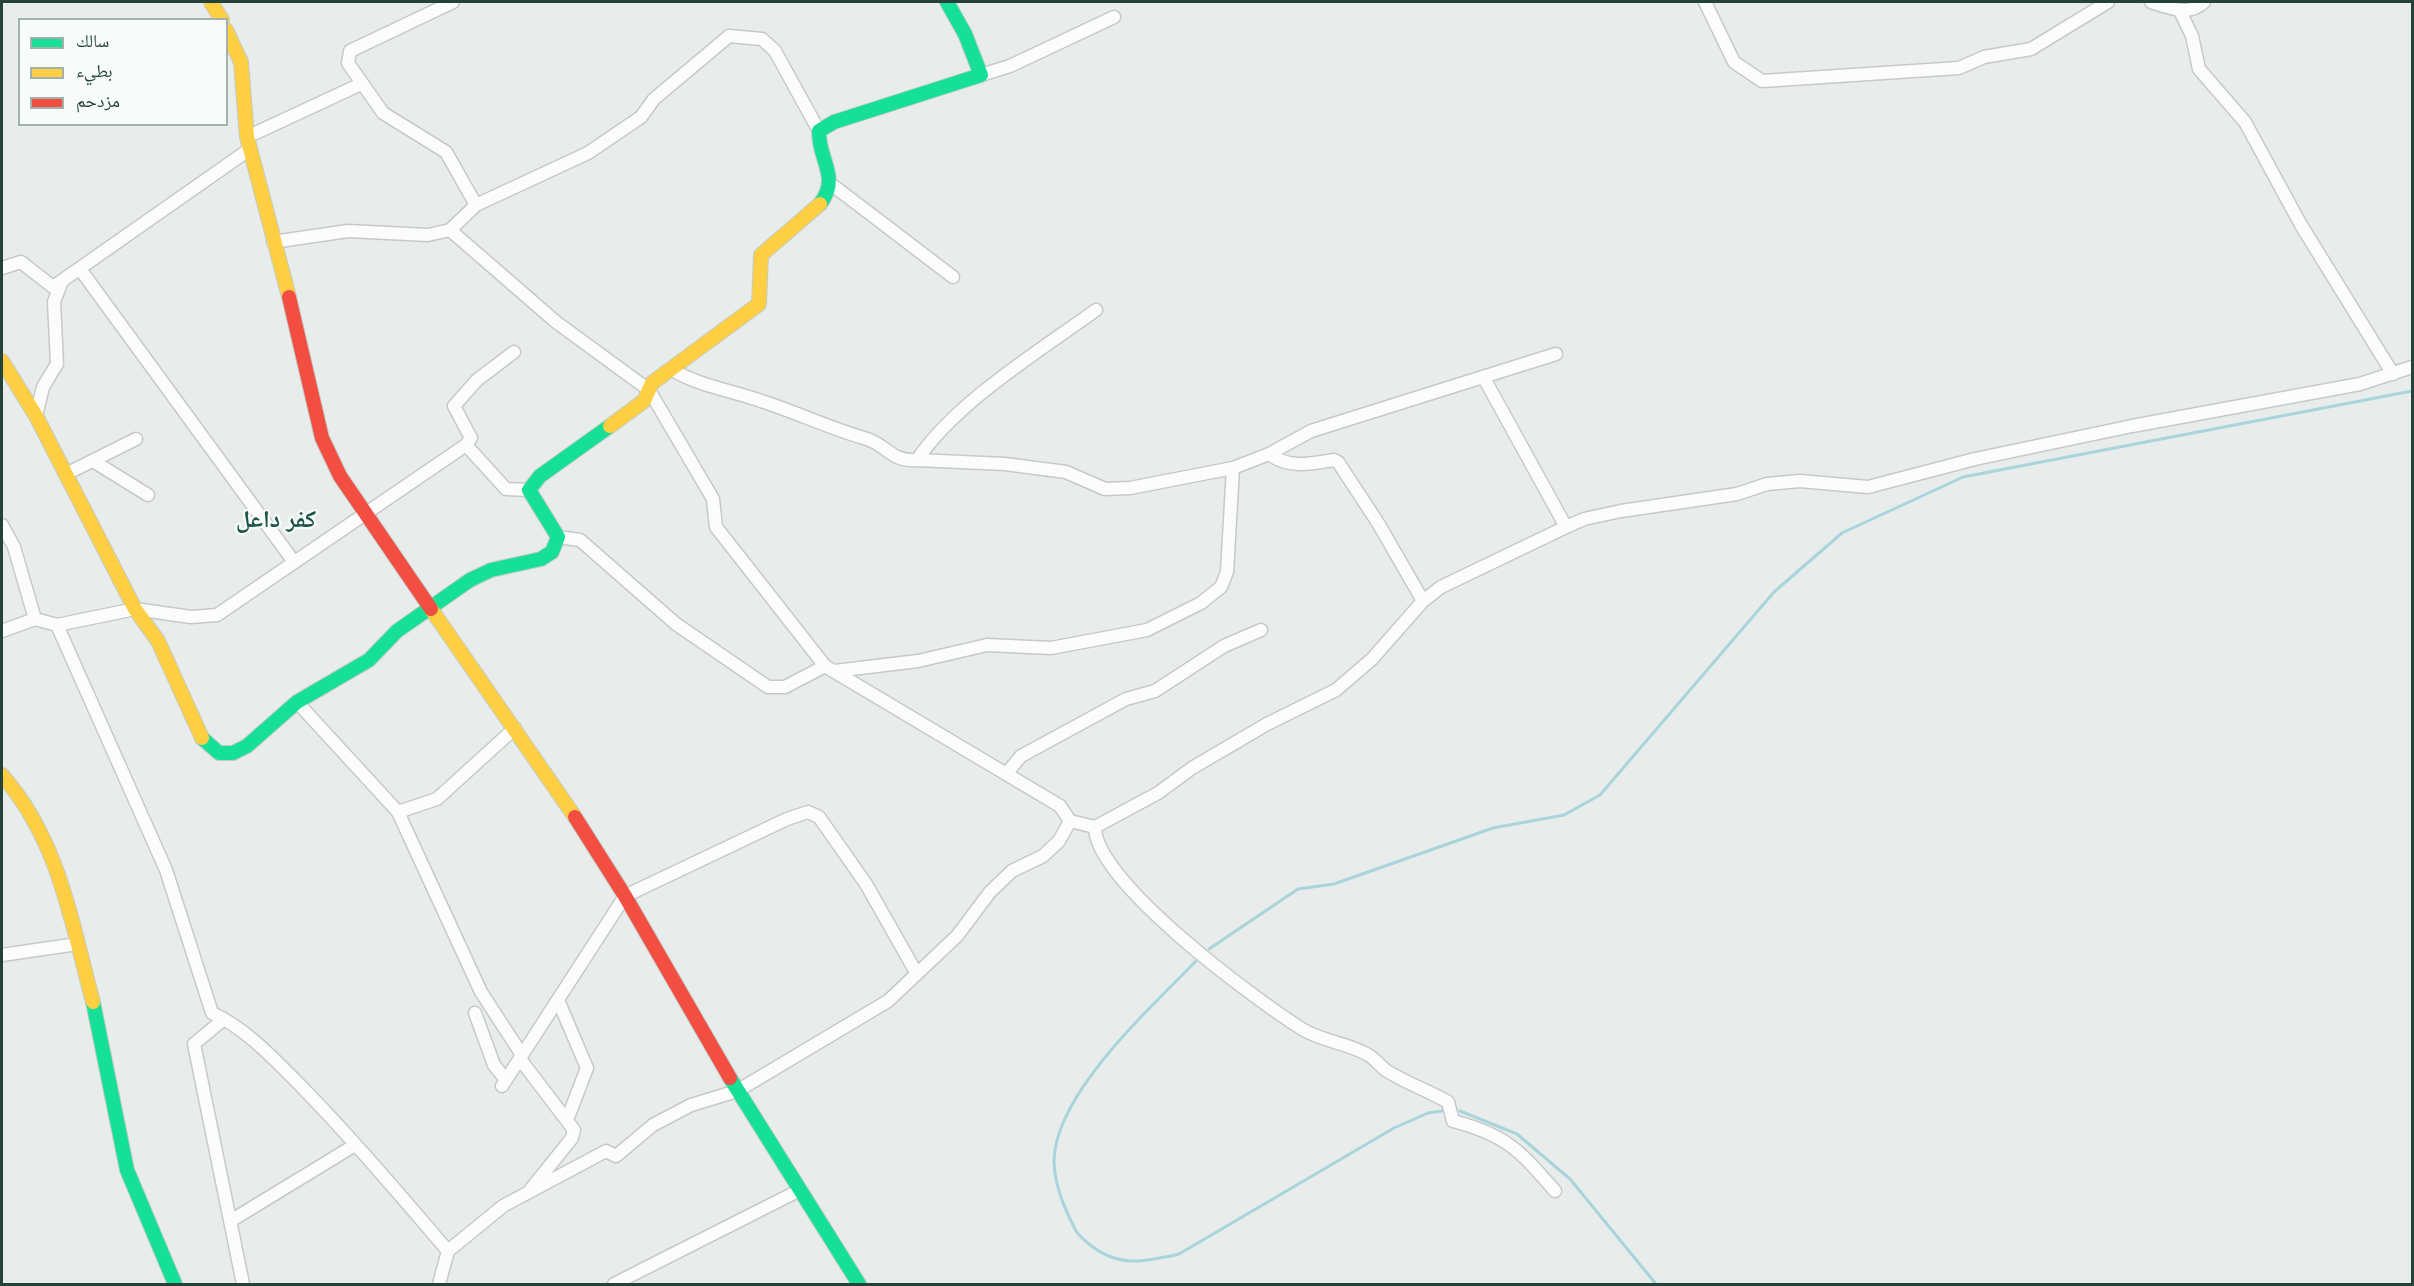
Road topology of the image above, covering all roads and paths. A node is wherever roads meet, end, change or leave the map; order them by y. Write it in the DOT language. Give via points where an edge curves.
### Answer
graph roads {
  1 [pos="211,2"];
  2 [pos="453,2"];
  3 [pos="947,2"];
  4 [pos="1706,2"];
  5 [pos="2108,2"];
  6 [pos="2151,2"];
  7 [pos="2204,2"];
  8 [pos="2180,11"];
  9 [pos="1114,17"];
  10 [pos="221,18"];
  11 [pos="228,34"];
  12 [pos="981,75"];
  13 [pos="361,84"];
  14 [pos="819,131"];
  15 [pos="249,143"];
  16 [pos="831,184"];
  17 [pos="476,205"];
  18 [pos="450,230"];
  19 [pos="273,242"];
  20 [pos="2,268"];
  21 [pos="80,269"];
  22 [pos="952,276"];
  23 [pos="62,281"];
  24 [pos="1096,310"];
  25 [pos="514,352"];
  26 [pos="1556,354"];
  27 [pos="2,361"];
  28 [pos="2412,367"];
  29 [pos="671,369"];
  30 [pos="2393,374"];
  31 [pos="1484,378"];
  32 [pos="650,390"];
  33 [pos="36,416"];
  34 [pos="136,439"];
  35 [pos="466,445"];
  36 [pos="1269,454"];
  37 [pos="917,460"];
  38 [pos="93,461"];
  39 [pos="1233,468"];
  40 [pos="66,474"];
  41 [pos="529,490"];
  42 [pos="148,495"];
  43 [pos="365,515"];
  44 [pos="2,525"];
  45 [pos="1566,527"];
  46 [pos="558,537"];
  47 [pos="294,562"];
  48 [pos="1423,602"];
  49 [pos="429,607"];
  50 [pos="135,609"];
  51 [pos="35,619"];
  52 [pos="57,625"];
  53 [pos="1261,630"];
  54 [pos="2,632"];
  55 [pos="830,669"];
  56 [pos="297,702"];
  57 [pos="515,728"];
  58 [pos="2,774"];
  59 [pos="1006,774"];
  60 [pos="398,812"];
  61 [pos="1070,821"];
  62 [pos="1095,826"];
  63 [pos="625,896"];
  64 [pos="77,944"];
  65 [pos="2,955"];
  66 [pos="917,974"];
  67 [pos="558,1000"];
  68 [pos="476,1012"];
  69 [pos="224,1019"];
  70 [pos="521,1057"];
  71 [pos="737,1091"];
  72 [pos="567,1120"];
  73 [pos="355,1144"];
  74 [pos="800,1190"];
  75 [pos="1555,1191"];
  76 [pos="528,1193"];
  77 [pos="232,1220"];
  78 [pos="448,1251"];
  79 [pos="443,1282"];
  80 [pos="175,1284"];
  81 [pos="243,1284"];
  82 [pos="614,1284"];
  83 [pos="859,1284"];
  1 -- 10 [label="street"];
  2 -- 13 [label="street" via="350,51 348,63"];
  3 -- 12 [label="street"];
  4 -- 5 [label="street" via="1734,62 1762,81 1959,68 1984,57 2031,49"];
  6 -- 8 [label="street"];
  7 -- 8 [label="street"];
  8 -- 30 [label="street" via="2192,36 2199,69 2245,122 2301,225"];
  9 -- 12 [label="street" via="1010,66"];
  11 -- 15 [label="street" via="241,62"];
  12 -- 14 [label="street" via="834,122"];
  13 -- 15 [label="street"];
  13 -- 17 [label="street" via="383,113 446,152"];
  14 -- 16 [label="street" via="817,145"];
  14 -- 17 [label="street" via="775,51 762,39 729,36 654,99 641,117 597,147"];
  15 -- 19 [label="street"];
  15 -- 21 [label="street"];
  16 -- 22 [label="street"];
  16 -- 29 [label="street" via="826,199 761,255 759,304"];
  17 -- 18 [label="street"];
  18 -- 19 [label="street" via="428,235 348,231"];
  18 -- 32 [label="street" via="556,322"];
  19 -- 43 [label="street" via="322,438"];
  20 -- 23 [label="street" via="21,261 54,286"];
  21 -- 23 [label="street"];
  21 -- 47 [label="street"];
  23 -- 33 [label="street" via="54,302 57,364 43,387"];
  24 -- 37 [label="street" via="986,392 933,437"];
  25 -- 35 [label="street" via="477,380 454,406 471,438"];
  26 -- 31 [label="street"];
  27 -- 33 [label="street"];
  28 -- 30 [label="street"];
  29 -- 32 [label="street" via="652,383"];
  29 -- 37 [label="street" via="689,380 799,413 845,434 867,438 903,461"];
  30 -- 45 [label="street" via="2360,384 1975,459 1868,487 1800,481 1767,484 1737,494 1621,511"];
  31 -- 36 [label="street" via="1311,431"];
  31 -- 45 [label="street"];
  32 -- 41 [label="street" via="644,401 540,476"];
  32 -- 55 [label="street" via="713,499 716,527"];
  33 -- 40 [label="street"];
  34 -- 38 [label="street"];
  35 -- 41 [label="street" via="506,489"];
  35 -- 43 [label="street"];
  36 -- 39 [label="street"];
  36 -- 48 [label="street" via="1299,466 1338,462"];
  37 -- 39 [label="street" via="1005,464 1066,472 1105,489 1130,488"];
  38 -- 40 [label="street"];
  38 -- 42 [label="street"];
  39 -- 55 [label="street" via="1227,572 1221,587 1176,617 1147,630 1051,648 987,645 918,661"];
  40 -- 50 [label="street"];
  41 -- 46 [label="street"];
  43 -- 47 [label="street"];
  43 -- 49 [label="street"];
  44 -- 51 [label="street" via="14,547"];
  45 -- 48 [label="street" via="1441,587"];
  46 -- 49 [label="street" via="552,552 541,559 491,570"];
  46 -- 55 [label="street" via="579,540 676,624 768,687 785,687"];
  47 -- 50 [label="street" via="217,615 191,617"];
  48 -- 62 [label="street" via="1372,658 1336,690 1267,724 1158,793"];
  49 -- 56 [label="street" via="397,631 369,660"];
  49 -- 57 [label="street"];
  50 -- 52 [label="street"];
  50 -- 56 [label="street" via="158,641 202,740 219,753 233,753 247,746"];
  51 -- 52 [label="street"];
  51 -- 54 [label="street"];
  52 -- 69 [label="street" via="166,870 212,1013"];
  53 -- 59 [label="street" via="1224,646 1155,691 1125,699 1021,756"];
  55 -- 59 [label="street"];
  56 -- 60 [label="street"];
  57 -- 60 [label="street" via="437,799"];
  57 -- 63 [label="street"];
  58 -- 64 [label="street" via="43,833 59,874"];
  59 -- 61 [label="street" via="1060,806"];
  60 -- 70 [label="street" via="481,992"];
  61 -- 62 [label="street"];
  61 -- 66 [label="street" via="1059,841 1043,856 1012,871 990,892 957,936"];
  62 -- 75 [label="street" via="1095,837 1111,868 1216,967 1304,1031 1370,1056 1387,1071 1448,1102 1453,1121 1478,1127 1515,1147"];
  63 -- 66 [label="street" via="808,812 819,817 866,884"];
  63 -- 67 [label="street"];
  63 -- 71 [label="street"];
  64 -- 65 [label="street"];
  64 -- 80 [label="street" via="97,1019 127,1170"];
  66 -- 71 [label="street" via="862,1019"];
  67 -- 70 [label="street"];
  67 -- 72 [label="street" via="587,1068"];
  68 -- 70 [label="street" via="504,1083"];
  69 -- 73 [label="street" via="267,1052"];
  69 -- 77 [label="street" via="194,1044"];
  70 -- 72 [label="street"];
  71 -- 74 [label="street"];
  71 -- 76 [label="street" via="691,1105 653,1125 616,1156 606,1151"];
  72 -- 76 [label="street" via="574,1130 572,1138"];
  73 -- 77 [label="street"];
  73 -- 78 [label="street"];
  74 -- 82 [label="street"];
  74 -- 83 [label="street"];
  76 -- 78 [label="street" via="503,1206"];
  77 -- 81 [label="street"];
  78 -- 79 [label="street"];
}
